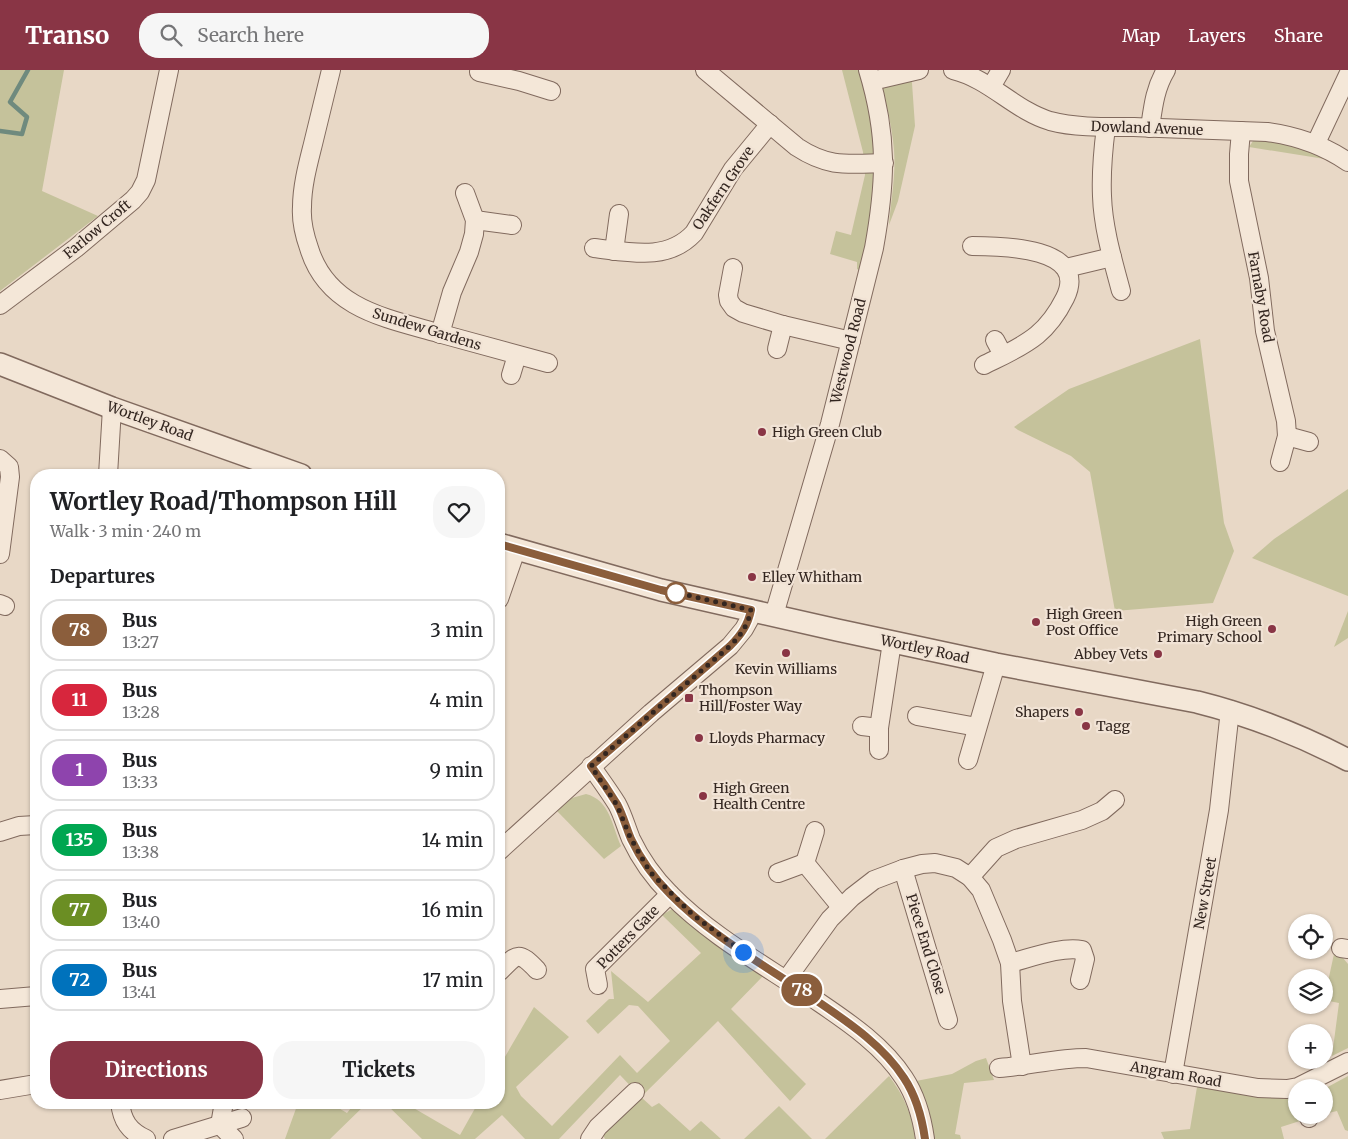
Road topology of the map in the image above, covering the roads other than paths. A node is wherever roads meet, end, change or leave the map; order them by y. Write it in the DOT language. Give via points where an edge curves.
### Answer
graph roads {
  1 [pos="169,70"];
  2 [pos="331,70"];
  3 [pos="705,70"];
  4 [pos="919,70"];
  5 [pos="953,70"];
  6 [pos="1001,70"];
  7 [pos="1166,70"];
  8 [pos="479,72"];
  9 [pos="1348,75"];
  10 [pos="520,76"];
  11 [pos="870,76"];
  12 [pos="991,87"];
  13 [pos="551,91"];
  14 [pos="770,124"];
  15 [pos="1106,127"];
  16 [pos="1150,128"];
  17 [pos="1241,131"];
  18 [pos="1316,143"];
  19 [pos="1348,162"];
  20 [pos="884,163"];
  21 [pos="465,193"];
  22 [pos="619,214"];
  23 [pos="475,220"];
  24 [pos="512,224"];
  25 [pos="972,246"];
  26 [pos="594,248"];
  27 [pos="614,251"];
  28 [pos="1112,257"];
  29 [pos="734,268"];
  30 [pos="1066,268"];
  31 [pos="1121,291"];
  32 [pos="0,305"];
  33 [pos="783,324"];
  34 [pos="440,334"];
  35 [pos="851,341"];
  36 [pos="777,349"];
  37 [pos="517,355"];
  38 [pos="548,363"];
  39 [pos="0,364"];
  40 [pos="984,365"];
  41 [pos="511,375"];
  42 [pos="112,408"];
  43 [pos="1287,436"];
  44 [pos="1309,442"];
  45 [pos="0,459"];
  46 [pos="1280,462"];
  47 [pos="108,469"];
  48 [pos="284,469"];
  49 [pos="507,547"];
  50 [pos="0,554"];
  51 [pos="505,560"];
  52 [pos="751,610"];
  53 [pos="774,615"];
  54 [pos="892,642"];
  55 [pos="996,664"];
  56 [pos="1230,710"];
  57 [pos="917,716"];
  58 [pos="977,727"];
  59 [pos="879,750"];
  60 [pos="968,760"];
  61 [pos="1348,760"];
  62 [pos="591,766"];
  63 [pos="1115,800"];
  64 [pos="30,825"];
  65 [pos="815,831"];
  66 [pos="0,832"];
  67 [pos="505,845"];
  68 [pos="805,863"];
  69 [pos="903,869"];
  70 [pos="778,873"];
  71 [pos="970,877"];
  72 [pos="670,894"];
  73 [pos="841,907"];
  74 [pos="1010,963"];
  75 [pos="505,966"];
  76 [pos="537,970"];
  77 [pos="786,980"];
  78 [pos="1080,980"];
  79 [pos="598,985"];
  80 [pos="30,996"];
  81 [pos="0,999"];
  82 [pos="948,1020"];
  83 [pos="1348,1062"];
  84 [pos="1022,1066"];
  85 [pos="999,1068"];
  86 [pos="1173,1074"];
  87 [pos="1314,1079"];
  88 [pos="30,1085"];
  89 [pos="1288,1089"];
  90 [pos="0,1090"];
  91 [pos="635,1092"];
  92 [pos="122,1109"];
  93 [pos="223,1109"];
  94 [pos="242,1118"];
  95 [pos="220,1125"];
  96 [pos="146,1139"];
  97 [pos="173,1139"];
  98 [pos="234,1139"];
  99 [pos="590,1139"];
  100 [pos="925,1139"];
  1 -- 32 [label="street, Farlow Croft" via="146,180 140,192 76,248"];
  2 -- 34 [label="street, Sundew Gardens" via="304,185 302,222 311,255 326,282 352,303 386,318"];
  3 -- 14 [label="street"];
  4 -- 11 [label="street"];
  5 -- 12 [label="street, Dowland Avenue" via="966,73"];
  6 -- 12 [label="street"];
  7 -- 16 [label="street" via="1156,92"];
  8 -- 10 [label="street"];
  9 -- 18 [label="street"];
  10 -- 13 [label="street"];
  11 -- 20 [label="street, Westwood Road" via="881,118"];
  12 -- 15 [label="street, Dowland Avenue" via="1033,115 1052,121"];
  14 -- 20 [label="street" via="798,147 826,162"];
  14 -- 27 [label="street, Oakfern Grove" via="733,169 688,240 657,252"];
  15 -- 16 [label="street, Dowland Avenue"];
  15 -- 28 [label="street" via="1102,198"];
  16 -- 17 [label="street, Dowland Avenue"];
  17 -- 18 [label="street, Dowland Avenue" via="1287,134"];
  17 -- 43 [label="street, Farnaby Road" via="1239,181"];
  18 -- 19 [label="street, Dowland Avenue"];
  20 -- 35 [label="street, Westwood Road" via="878,226"];
  21 -- 23 [label="street"];
  22 -- 27 [label="street"];
  23 -- 24 [label="street"];
  23 -- 34 [label="street" via="469,252 452,292"];
  25 -- 30 [label="street" via="1031,251 1055,259"];
  26 -- 27 [label="street, Oakfern Grove"];
  28 -- 30 [label="street"];
  28 -- 31 [label="street"];
  29 -- 33 [label="street" via="728,294 734,308"];
  30 -- 40 [label="street" via="1070,280 1068,292 1050,322 1025,344 999,347"];
  33 -- 35 [label="street"];
  33 -- 36 [label="street"];
  34 -- 37 [label="street, Sundew Gardens"];
  35 -- 53 [label="street, Westwood Road"];
  37 -- 38 [label="street, Sundew Gardens"];
  37 -- 41 [label="street"];
  39 -- 42 [label="street, Wortley Road"];
  42 -- 47 [label="street"];
  42 -- 48 [label="street, Wortley Road"];
  43 -- 44 [label="street"];
  43 -- 46 [label="street, Farnaby Road"];
  45 -- 50 [label="street" via="9,467 10,478"];
  49 -- 51 [label="street"];
  49 -- 52 [label="street, Wortley Road" via="661,590"];
  52 -- 53 [label="street, Wortley Road"];
  52 -- 62 [label="street" via="749,620 734,641"];
  53 -- 54 [label="street, Wortley Road"];
  54 -- 55 [label="street, Wortley Road"];
  54 -- 59 [label="street" via="871,727"];
  55 -- 56 [label="street, Wortley Road"];
  55 -- 58 [label="street"];
  56 -- 61 [label="street, Wortley Road"];
  56 -- 86 [label="street, New Street" via="1220,810"];
  57 -- 58 [label="street"];
  58 -- 60 [label="street"];
  62 -- 67 [label="street"];
  62 -- 72 [label="street" via="617,805 638,854"];
  63 -- 71 [label="street" via="1102,811 1082,820 996,848"];
  64 -- 66 [label="street"];
  65 -- 68 [label="street"];
  68 -- 70 [label="street"];
  68 -- 73 [label="street"];
  69 -- 71 [label="street" via="935,863 956,868"];
  69 -- 73 [label="street" via="874,880"];
  69 -- 82 [label="street, Piece End Close"];
  71 -- 74 [label="street" via="993,914"];
  72 -- 77 [label="street" via="740,950"];
  72 -- 79 [label="street, Potters Gate" via="595,969"];
  73 -- 77 [label="street"];
  74 -- 78 [label="street" via="1052,952 1082,950 1085,959"];
  74 -- 84 [label="street"];
  75 -- 76 [label="street" via="519,956 525,957"];
  77 -- 100 [label="street" via="852,1026 900,1072 922,1120"];
  80 -- 81 [label="street"];
  83 -- 87 [label="street, Angram Road"];
  84 -- 85 [label="street, Angram Road"];
  84 -- 86 [label="street, Angram Road" via="1086,1058"];
  86 -- 89 [label="street, Angram Road" via="1258,1088"];
  88 -- 90 [label="street"];
  91 -- 99 [label="street" via="598,1127"];
  92 -- 96 [label="street" via="125,1123 135,1134"];
  93 -- 95 [label="street"];
  94 -- 95 [label="street"];
  95 -- 97 [label="street"];
  95 -- 98 [label="street"];
}
